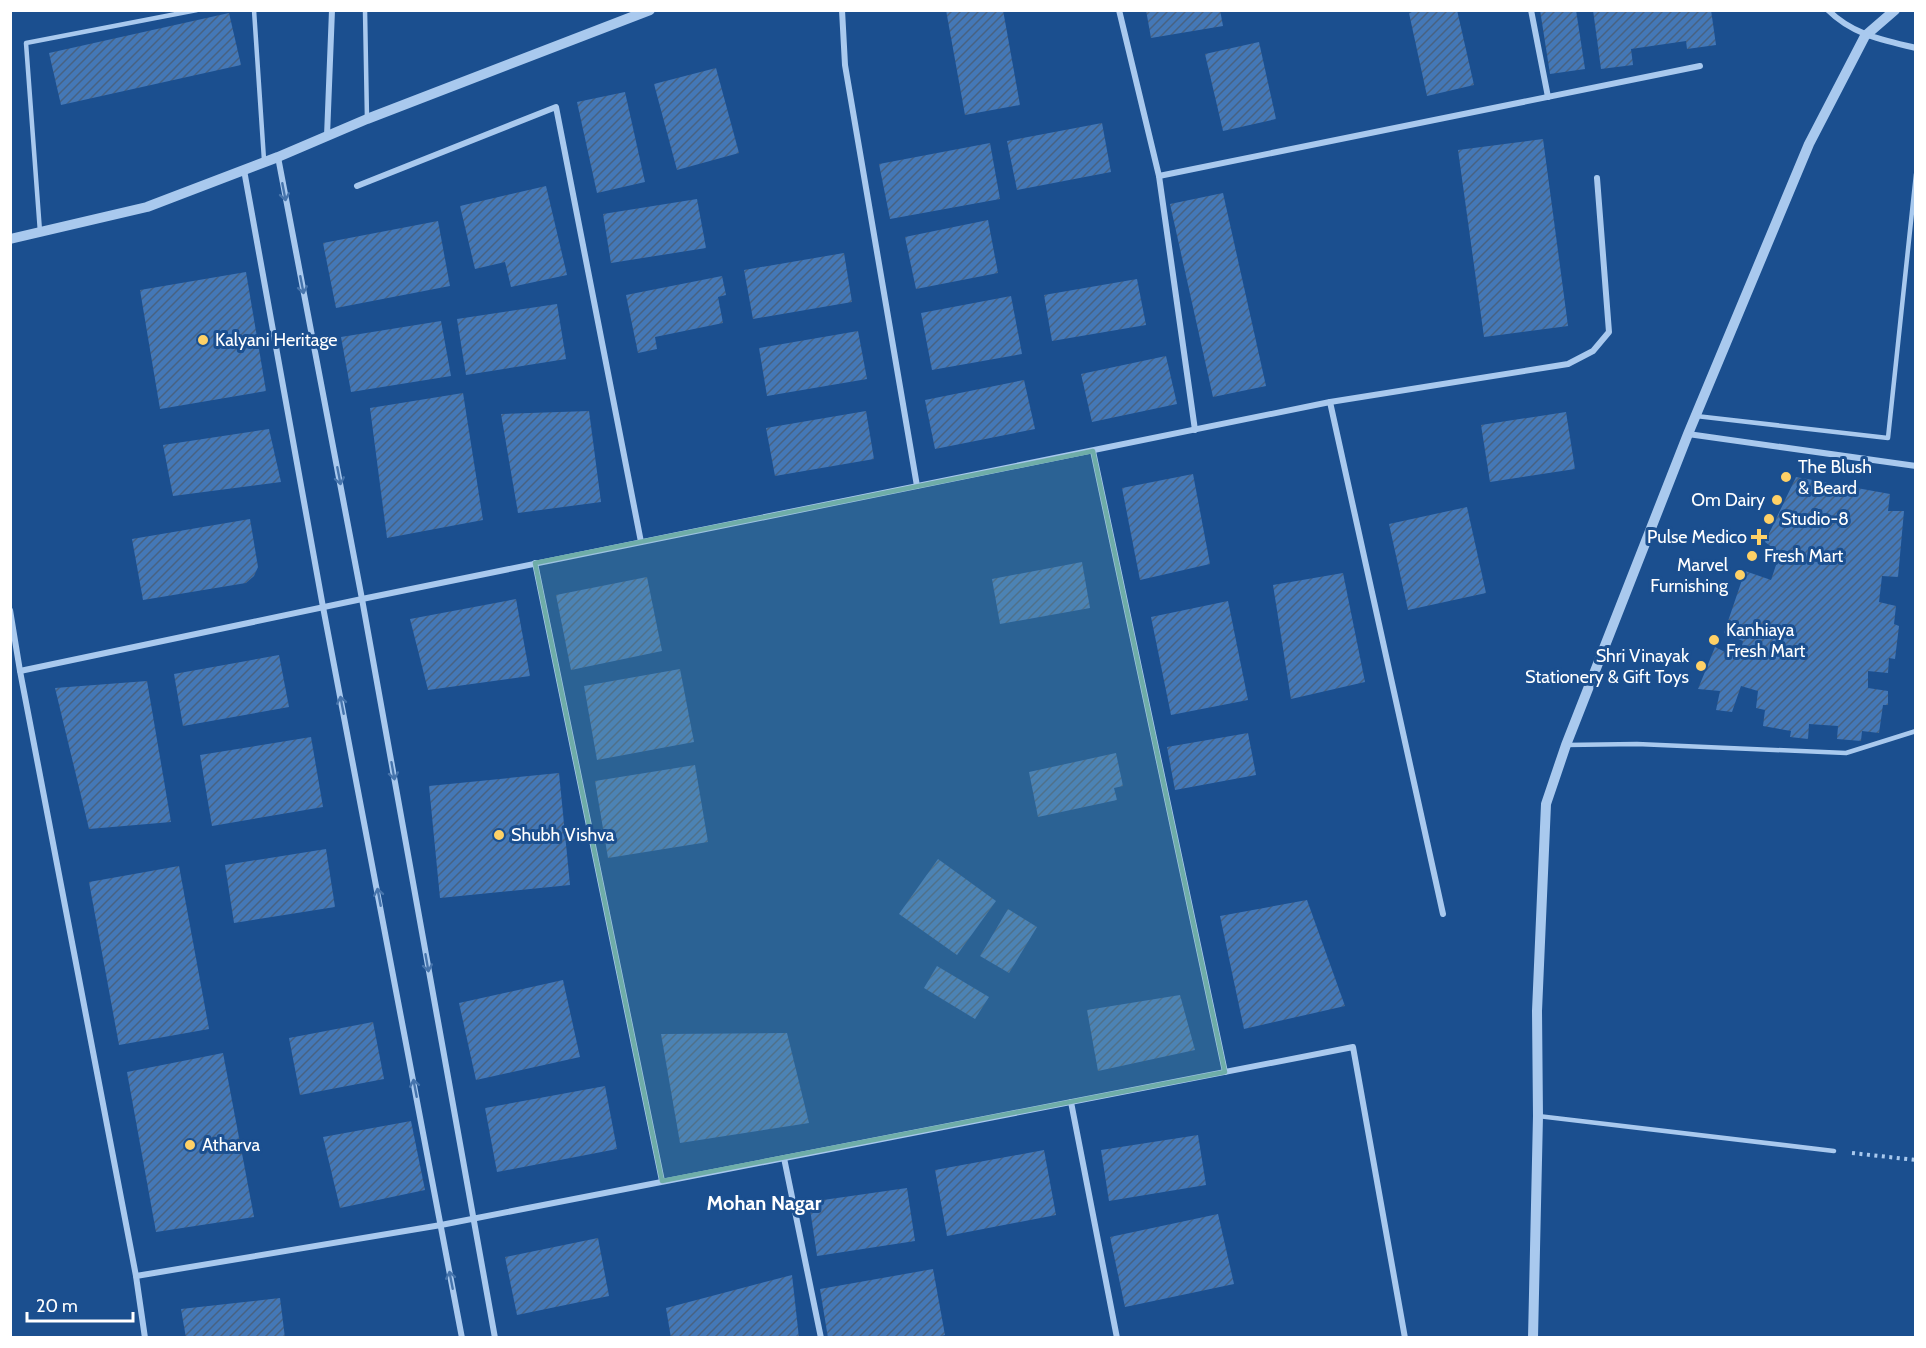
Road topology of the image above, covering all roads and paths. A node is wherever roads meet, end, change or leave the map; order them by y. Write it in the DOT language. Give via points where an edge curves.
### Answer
graph roads {
  1 [pos="196,10"];
  2 [pos="254,10"];
  3 [pos="332,10"];
  4 [pos="365,10"];
  5 [pos="650,10"];
  6 [pos="842,10"];
  7 [pos="1119,10"];
  8 [pos="1530,10"];
  9 [pos="1828,10"];
  10 [pos="1895,10"];
  11 [pos="1866,36"];
  12 [pos="1916,48"];
  13 [pos="1700,66"];
  14 [pos="1548,97"];
  15 [pos="367,119"];
  16 [pos="327,136"];
  17 [pos="278,157"];
  18 [pos="264,162"];
  19 [pos="244,170"];
  20 [pos="1916,174"];
  21 [pos="1159,176"];
  22 [pos="1597,178"];
  23 [pos="357,186"];
  24 [pos="40,232"];
  25 [pos="10,239"];
  26 [pos="1330,402"];
  27 [pos="1696,416"];
  28 [pos="1195,430"];
  29 [pos="1688,434"];
  30 [pos="1093,450"];
  31 [pos="1916,465"];
  32 [pos="917,486"];
  33 [pos="642,542"];
  34 [pos="535,563"];
  35 [pos="362,598"];
  36 [pos="323,607"];
  37 [pos="10,610"];
  38 [pos="20,671"];
  39 [pos="1916,731"];
  40 [pos="1566,745"];
  41 [pos="1443,914"];
  42 [pos="1225,1072"];
  43 [pos="1071,1102"];
  44 [pos="1538,1116"];
  45 [pos="1834,1151"];
  46 [pos="784,1158"];
  47 [pos="1916,1160"];
  48 [pos="662,1181"];
  49 [pos="473,1218"];
  50 [pos="441,1225"];
  51 [pos="136,1276"];
  52 [pos="145,1338"];
  53 [pos="462,1338"];
  54 [pos="495,1338"];
  55 [pos="821,1338"];
  56 [pos="1117,1338"];
  57 [pos="1405,1338"];
  58 [pos="1533,1338"];
  1 -- 24 [label="lane" via="26,43"];
  2 -- 18 [label="lane"];
  3 -- 16 [label="street"];
  4 -- 15 [label="lane"];
  5 -- 15 [label="street"];
  6 -- 32 [label="street" via="845,66"];
  7 -- 21 [label="street"];
  8 -- 14 [label="street"];
  9 -- 11 [label="street" via="1840,23"];
  10 -- 11 [label="street"];
  11 -- 12 [label="street"];
  11 -- 27 [label="street" via="1809,144"];
  13 -- 14 [label="street"];
  14 -- 21 [label="street"];
  15 -- 16 [label="street"];
  16 -- 17 [label="street"];
  17 -- 18 [label="street"];
  17 -- 35 [label="street, one-way"];
  18 -- 19 [label="street"];
  19 -- 24 [label="street" via="147,207"];
  19 -- 36 [label="street"];
  20 -- 27 [label="lane" via="1888,438"];
  21 -- 28 [label="street"];
  22 -- 26 [label="street" via="1609,332 1593,351 1568,364"];
  23 -- 33 [label="street" via="556,106"];
  24 -- 25 [label="street"];
  26 -- 28 [label="street"];
  26 -- 41 [label="street"];
  27 -- 29 [label="street"];
  28 -- 30 [label="street"];
  29 -- 31 [label="street"];
  29 -- 40 [label="street"];
  30 -- 32 [label="street"];
  30 -- 42 [label="street"];
  32 -- 33 [label="street"];
  33 -- 34 [label="street"];
  34 -- 35 [label="street"];
  34 -- 48 [label="street"];
  35 -- 36 [label="street"];
  35 -- 49 [label="street, one-way"];
  36 -- 38 [label="street"];
  50 -- 36 [label="street, one-way"];
  37 -- 38 [label="street"];
  38 -- 51 [label="street"];
  39 -- 40 [label="lane" via="1846,753 1637,744"];
  40 -- 44 [label="street" via="1546,804 1537,1011"];
  42 -- 43 [label="street"];
  42 -- 57 [label="street" via="1353,1047"];
  43 -- 46 [label="street"];
  43 -- 56 [label="street"];
  44 -- 45 [label="lane"];
  44 -- 58 [label="street"];
  45 -- 47 [label="path"];
  46 -- 48 [label="street"];
  46 -- 55 [label="street"];
  48 -- 49 [label="street"];
  49 -- 50 [label="street"];
  49 -- 54 [label="street"];
  50 -- 51 [label="street"];
  53 -- 50 [label="street, one-way"];
  51 -- 52 [label="street"];
}
